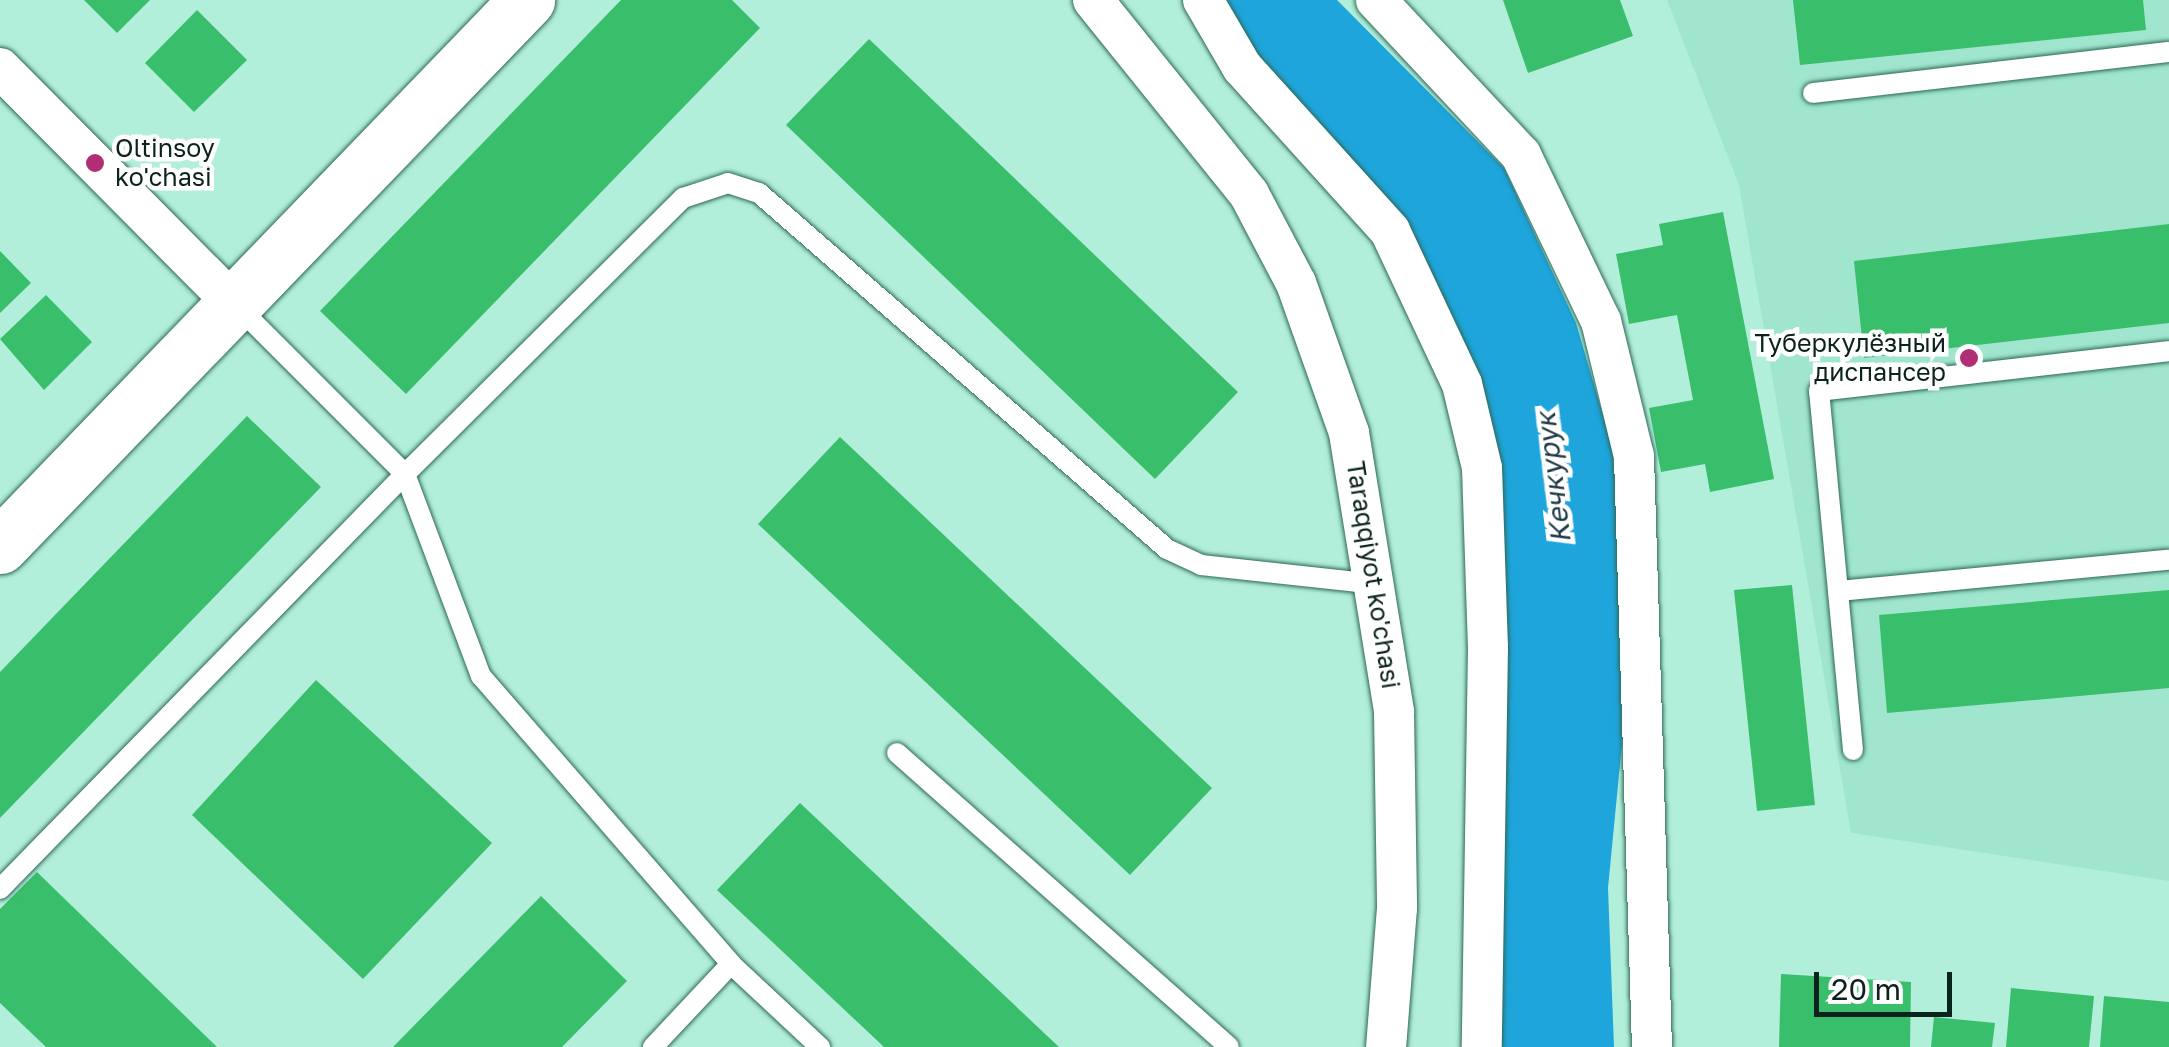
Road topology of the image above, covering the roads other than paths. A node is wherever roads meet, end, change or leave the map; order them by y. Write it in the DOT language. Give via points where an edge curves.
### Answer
graph roads {
  1 [pos="528,0"];
  2 [pos="1093,0"];
  3 [pos="1203,0"];
  4 [pos="1376,0"];
  5 [pos="2169,52"];
  6 [pos="0,68"];
  7 [pos="1813,94"];
  8 [pos="232,302"];
  9 [pos="2169,351"];
  10 [pos="406,474"];
  11 [pos="0,546"];
  12 [pos="2169,560"];
  13 [pos="1379,584"];
  14 [pos="1838,591"];
  15 [pos="1853,750"];
  16 [pos="896,753"];
  17 [pos="0,889"];
  18 [pos="732,964"];
  19 [pos="653,1047"];
  20 [pos="820,1047"];
  21 [pos="1229,1047"];
  22 [pos="1386,1047"];
  23 [pos="1482,1047"];
  24 [pos="1652,1047"];
  1 -- 8 [label="street"];
  2 -- 13 [label="street, Taraqqiyot ko'chasi" via="1216,144 1274,238 1336,388"];
  3 -- 23 [label="street" via="1242,67 1390,231 1462,384 1482,468 1487,608"];
  4 -- 24 [label="street" via="1521,155 1601,321 1634,456"];
  5 -- 7 [label="lane"];
  6 -- 8 [label="street"];
  8 -- 10 [label="lane"];
  8 -- 11 [label="street"];
  9 -- 14 [label="lane" via="1819,391"];
  10 -- 13 [label="lane" via="683,198 728,183 759,193 1167,549 1201,565"];
  10 -- 17 [label="lane"];
  10 -- 18 [label="lane" via="481,676"];
  12 -- 14 [label="lane"];
  13 -- 22 [label="street, Taraqqiyot ko'chasi" via="1399,840"];
  14 -- 15 [label="lane"];
  16 -- 21 [label="lane"];
  18 -- 19 [label="lane"];
  18 -- 20 [label="lane"];
}
